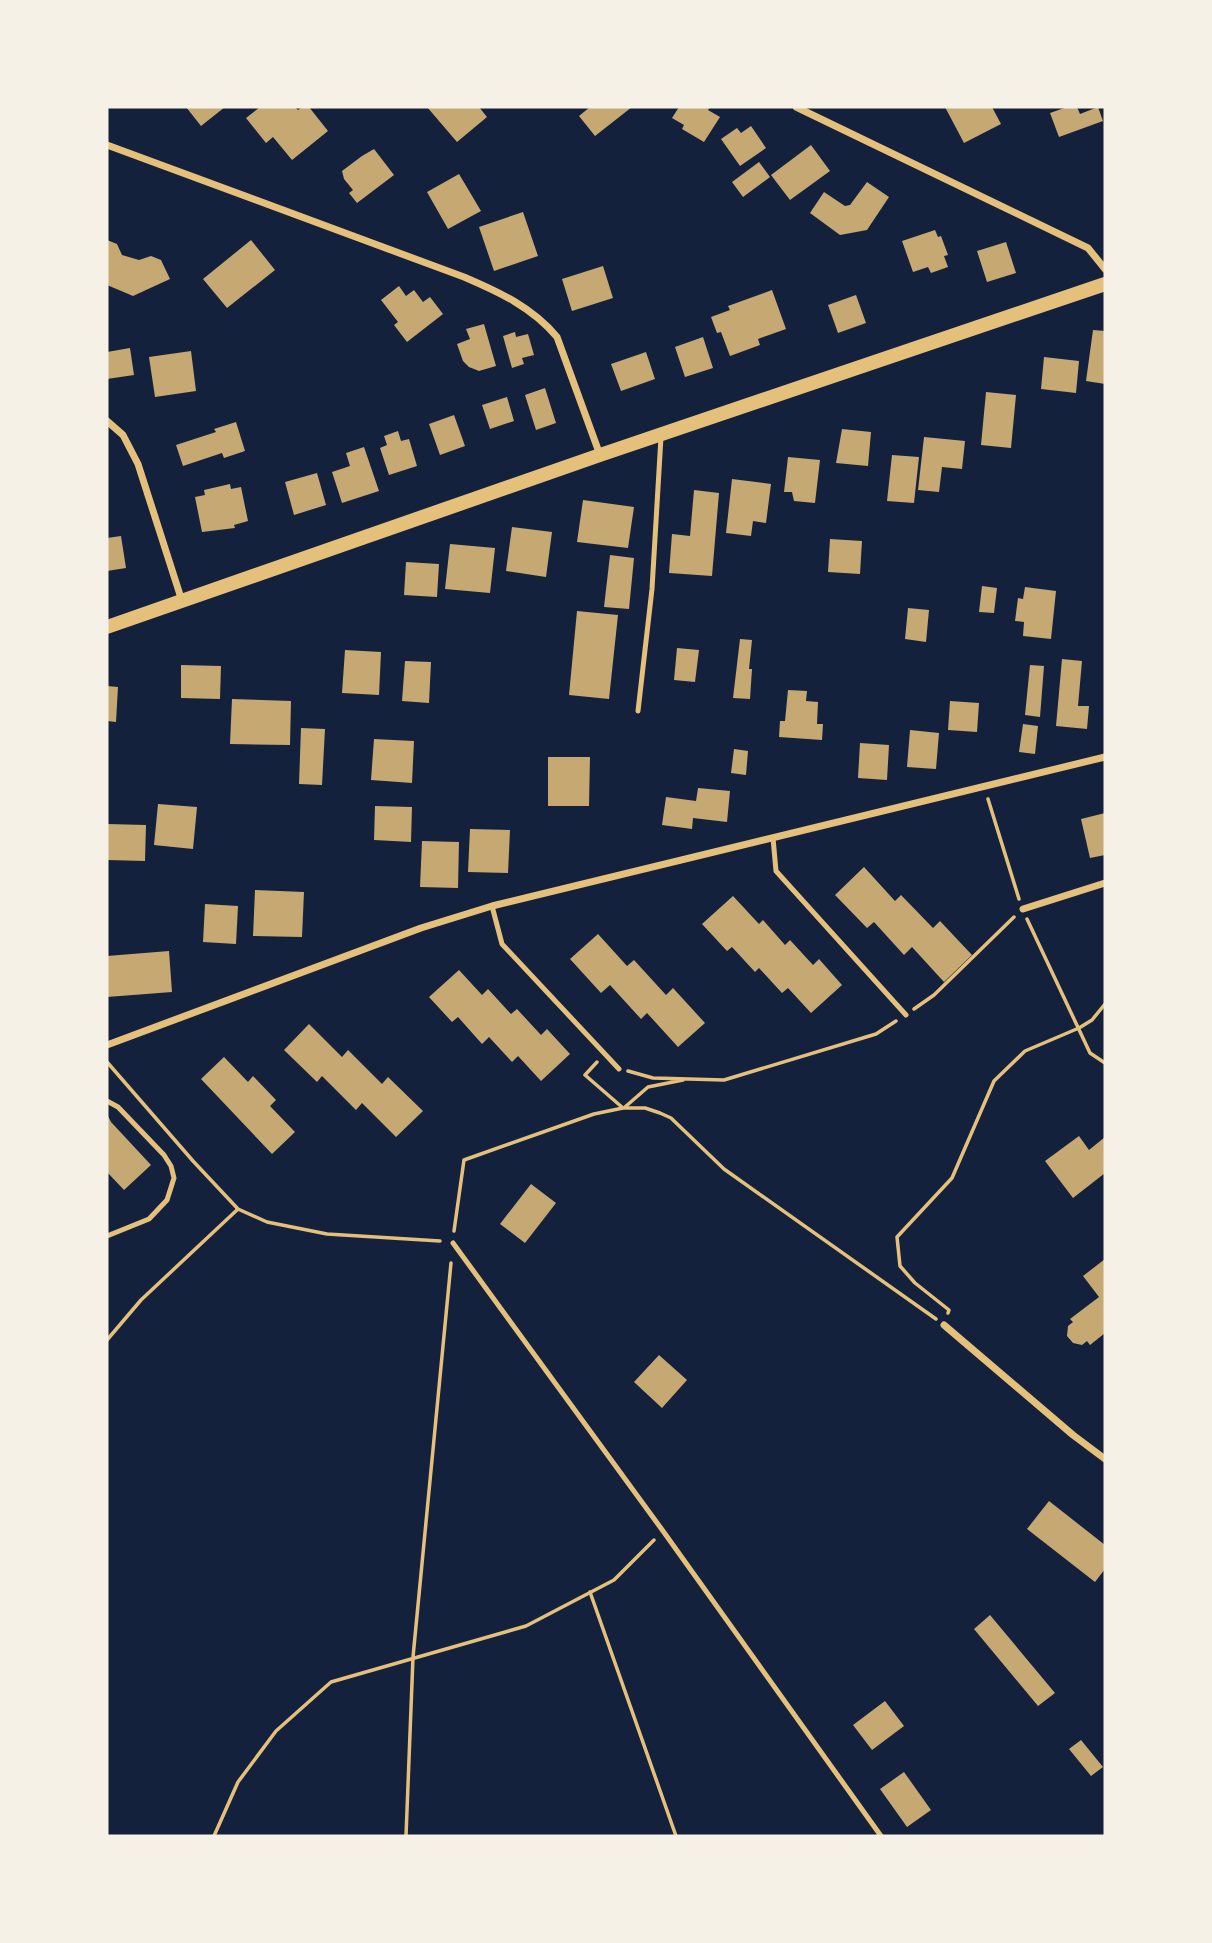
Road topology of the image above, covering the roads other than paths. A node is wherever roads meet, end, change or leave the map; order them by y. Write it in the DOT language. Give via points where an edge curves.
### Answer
graph roads {
  1 [pos="796,107"];
  2 [pos="107,145"];
  3 [pos="1105,269"];
  4 [pos="1105,284"];
  5 [pos="107,421"];
  6 [pos="662,434"];
  7 [pos="600,455"];
  8 [pos="182,602"];
  9 [pos="107,627"];
  10 [pos="638,711"];
  11 [pos="1105,757"];
  12 [pos="774,838"];
  13 [pos="1105,883"];
  14 [pos="492,906"];
  15 [pos="1023,909"];
  16 [pos="905,1015"];
  17 [pos="107,1045"];
  18 [pos="619,1069"];
  19 [pos="107,1101"];
  20 [pos="107,1236"];
  21 [pos="453,1243"];
  22 [pos="944,1325"];
  23 [pos="1105,1459"];
  24 [pos="881,1836"];
  1 -- 3 [label="street" via="1088,248"];
  2 -- 7 [label="street" via="464,277 522,305 557,337"];
  4 -- 6 [label="main road"];
  5 -- 8 [label="street" via="123,435 138,464"];
  6 -- 7 [label="main road"];
  6 -- 10 [label="lane"];
  7 -- 8 [label="main road"];
  8 -- 9 [label="main road"];
  11 -- 12 [label="street"];
  12 -- 14 [label="street"];
  12 -- 16 [label="lane" via="776,871"];
  13 -- 15 [label="street"];
  14 -- 17 [label="street"];
  14 -- 18 [label="lane" via="502,944"];
  19 -- 20 [label="lane" via="164,1155 173,1178 167,1200 149,1219"];
  21 -- 24 [label="lane"];
  22 -- 23 [label="street"];
}
